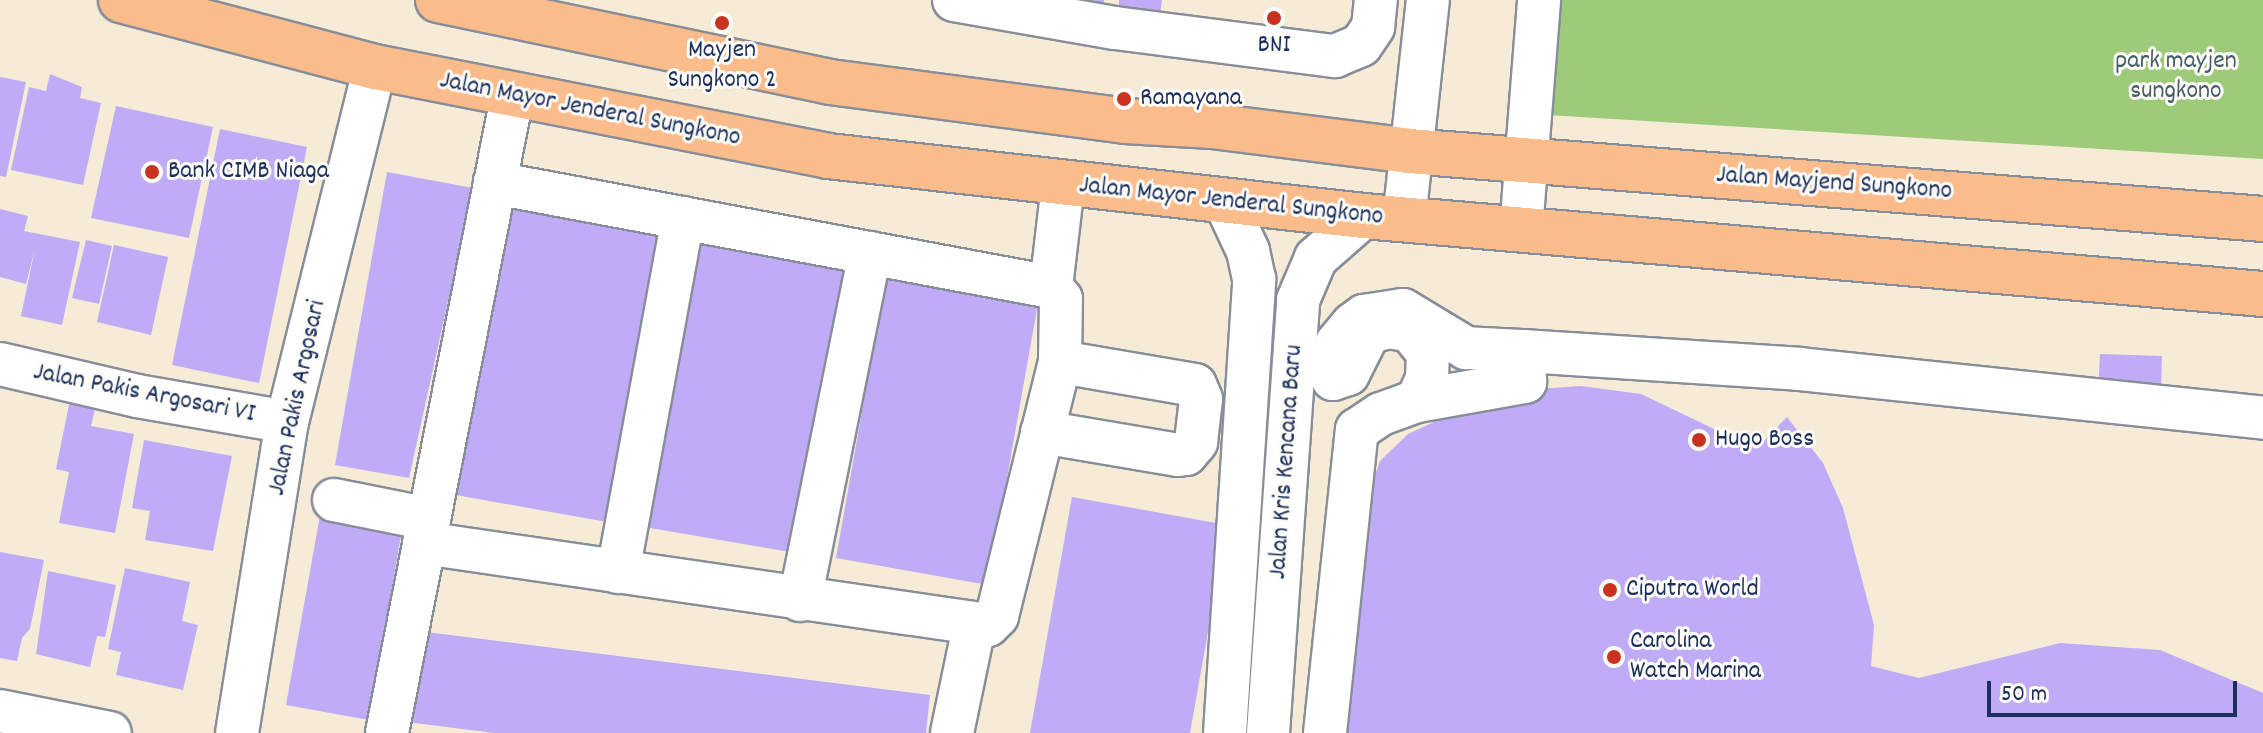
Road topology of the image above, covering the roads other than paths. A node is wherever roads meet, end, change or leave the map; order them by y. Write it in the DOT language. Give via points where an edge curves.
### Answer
graph roads {
  1 [pos="121,0"];
  2 [pos="438,0"];
  3 [pos="954,0"];
  4 [pos="1376,0"];
  5 [pos="1428,0"];
  6 [pos="1539,0"];
  7 [pos="497,7"];
  8 [pos="1117,14"];
  9 [pos="375,67"];
  10 [pos="512,97"];
  11 [pos="1409,151"];
  12 [pos="1526,161"];
  13 [pos="495,183"];
  14 [pos="1063,185"];
  15 [pos="1225,202"];
  16 [pos="683,218"];
  17 [pos="1384,218"];
  18 [pos="2261,219"];
  19 [pos="1521,230"];
  20 [pos="870,253"];
  21 [pos="1051,287"];
  22 [pos="2257,294"];
  23 [pos="1060,362"];
  24 [pos="0,364"];
  25 [pos="1525,366"];
  26 [pos="1417,401"];
  27 [pos="2263,418"];
  28 [pos="287,422"];
  29 [pos="1042,432"];
  30 [pos="334,500"];
  31 [pos="1283,527"];
  32 [pos="427,531"];
  33 [pos="618,572"];
  34 [pos="800,600"];
  35 [pos="974,627"];
  36 [pos="1331,650"];
  37 [pos="0,711"];
  38 [pos="110,733"];
  39 [pos="237,733"];
  40 [pos="387,733"];
  41 [pos="952,733"];
  42 [pos="1225,733"];
  43 [pos="1268,733"];
  44 [pos="1325,733"];
  1 -- 9 [label="main road, Jalan Mayor Jenderal Sungkono"];
  2 -- 7 [label="main road"];
  3 -- 8 [label="street"];
  4 -- 8 [label="street" via="1373,27 1361,45 1335,56"];
  5 -- 11 [label="street, Jalan Mayor Jenderal Sungkono"];
  6 -- 12 [label="street"];
  7 -- 11 [label="main road" via="830,82"];
  9 -- 10 [label="main road, Jalan Mayor Jenderal Sungkono"];
  9 -- 28 [label="street, Jalan Pakis Argosari"];
  10 -- 13 [label="street"];
  10 -- 14 [label="main road, Jalan Mayor Jenderal Sungkono" via="828,156"];
  11 -- 12 [label="main road, Jalan Mayjend Sungkono"];
  11 -- 17 [label="street, Jalan Mayor Jenderal Sungkono"];
  12 -- 18 [label="main road, Jalan Mayjend Sungkono"];
  12 -- 19 [label="street"];
  13 -- 16 [label="street"];
  13 -- 32 [label="street"];
  14 -- 15 [label="main road, Jalan Mayor Jenderal Sungkono"];
  14 -- 21 [label="street"];
  15 -- 17 [label="main road, Jalan Mayor Jenderal Sungkono"];
  15 -- 42 [label="street, Jalan Kris Kencana Baru" via="1248,251 1254,279"];
  16 -- 20 [label="street"];
  16 -- 33 [label="street"];
  17 -- 19 [label="main road"];
  17 -- 31 [label="street, Jalan Kris Kencana Baru" via="1316,258 1303,280"];
  19 -- 22 [label="main road"];
  20 -- 21 [label="street"];
  20 -- 34 [label="street"];
  21 -- 23 [label="street" via="1061,299"];
  23 -- 29 [label="street"];
  23 -- 29 [label="street" via="1195,385 1201,399 1196,442 1178,455"];
  24 -- 28 [label="street, Jalan Pakis Argosari VI" via="137,396"];
  25 -- 26 [label="street"];
  25 -- 26 [label="street" via="1466,348 1403,310 1364,316 1337,343 1333,379 1348,374 1369,332 1390,327 1410,331 1428,353 1427,379"];
  25 -- 27 [label="street"];
  26 -- 36 [label="street" via="1381,414 1352,439"];
  28 -- 39 [label="street, Jalan Pakis Argosari"];
  29 -- 35 [label="street" via="997,616 988,625"];
  30 -- 32 [label="street"];
  31 -- 36 [label="street"];
  31 -- 43 [label="street, Jalan Kris Kencana Baru"];
  32 -- 33 [label="street"];
  32 -- 40 [label="street"];
  33 -- 34 [label="street"];
  34 -- 35 [label="street"];
  35 -- 41 [label="street"];
  36 -- 44 [label="street"];
  37 -- 38 [label="street"];
}
